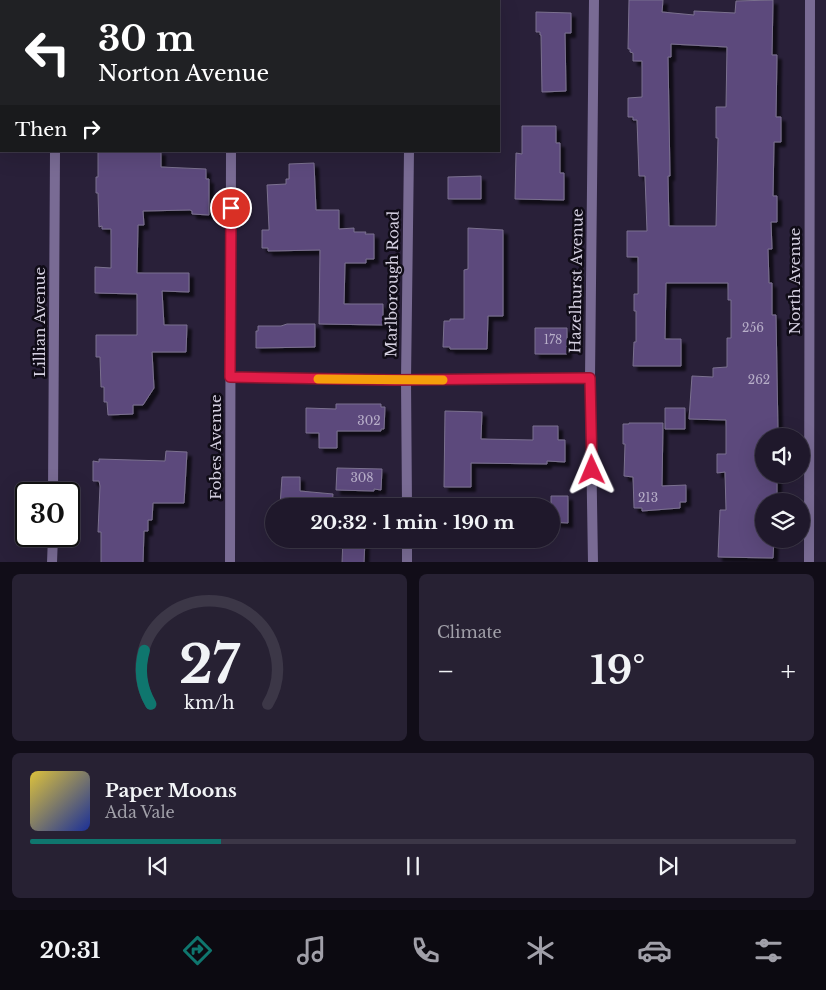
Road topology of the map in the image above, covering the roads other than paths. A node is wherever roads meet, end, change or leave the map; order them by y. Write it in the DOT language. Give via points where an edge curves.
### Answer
graph roads {
  1 [pos="594,0"];
  2 [pos="810,0"];
  3 [pos="56,152"];
  4 [pos="232,152"];
  5 [pos="409,152"];
  6 [pos="230,377"];
  7 [pos="590,378"];
  8 [pos="406,380"];
  9 [pos="53,482"];
  10 [pos="407,498"];
  11 [pos="53,547"];
  12 [pos="407,548"];
  13 [pos="52,562"];
  14 [pos="230,562"];
  15 [pos="407,562"];
  16 [pos="593,562"];
  17 [pos="809,562"];
  1 -- 7 [label="street, Hazelhurst Avenue"];
  2 -- 17 [label="street, North Avenue"];
  3 -- 9 [label="street, Lillian Avenue"];
  4 -- 6 [label="street, Fobes Avenue"];
  5 -- 8 [label="street, Marlborough Road"];
  6 -- 8 [label="street"];
  6 -- 14 [label="street, Fobes Avenue"];
  7 -- 8 [label="street"];
  7 -- 16 [label="street, Hazelhurst Avenue"];
  8 -- 10 [label="street, Marlborough Road"];
  11 -- 13 [label="street"];
  12 -- 15 [label="street"];
}
